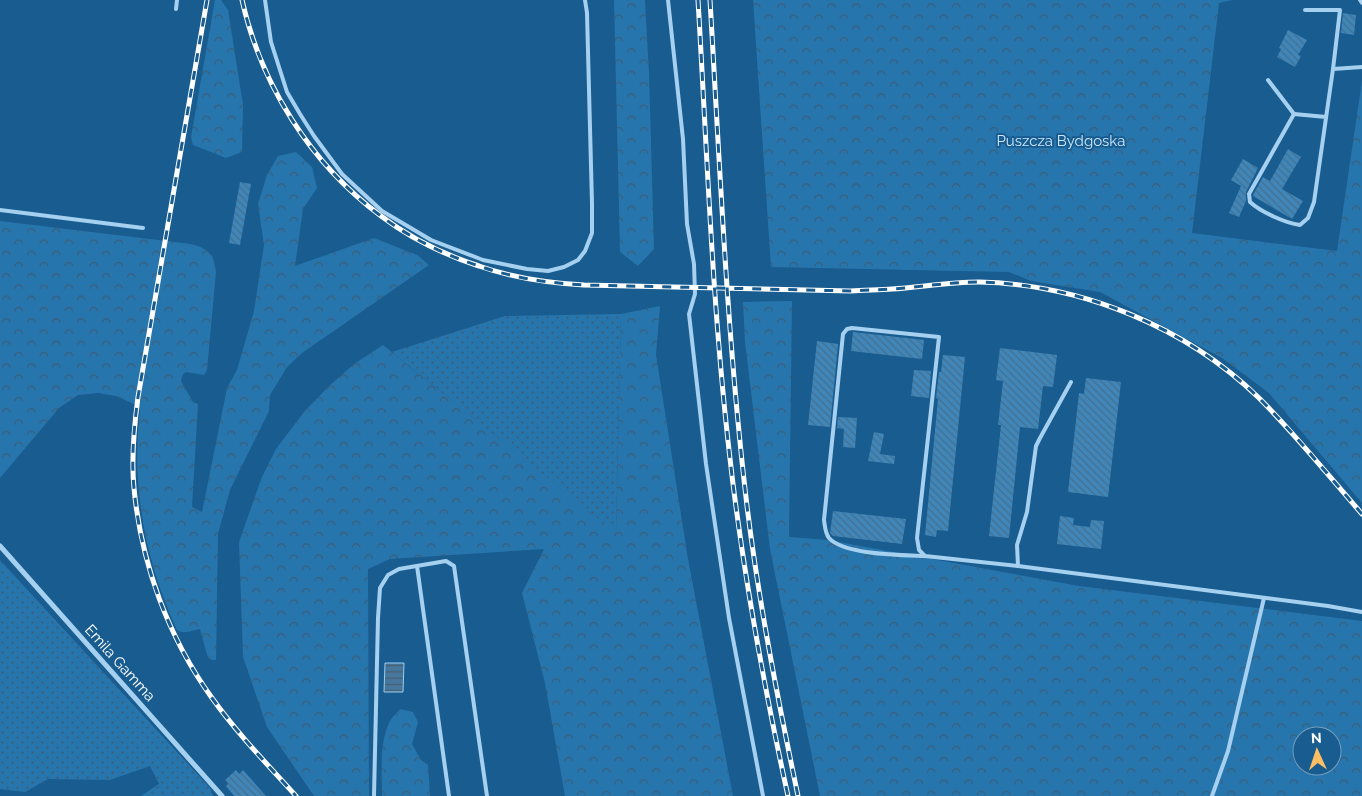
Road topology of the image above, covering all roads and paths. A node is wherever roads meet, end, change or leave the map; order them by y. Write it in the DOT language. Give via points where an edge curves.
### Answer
graph roads {
  1 [pos="177,0"];
  2 [pos="265,0"];
  3 [pos="585,0"];
  4 [pos="668,0"];
  5 [pos="176,9"];
  6 [pos="1305,10"];
  7 [pos="1362,67"];
  8 [pos="1333,69"];
  9 [pos="1268,80"];
  10 [pos="1294,114"];
  11 [pos="1326,117"];
  12 [pos="0,210"];
  13 [pos="143,228"];
  14 [pos="1071,382"];
  15 [pos="0,546"];
  16 [pos="925,556"];
  17 [pos="417,566"];
  18 [pos="1018,566"];
  19 [pos="1264,598"];
  20 [pos="1362,612"];
  21 [pos="222,796"];
  22 [pos="374,796"];
  23 [pos="449,796"];
  24 [pos="487,796"];
  25 [pos="763,796"];
  26 [pos="1212,796"];
  1 -- 5 [label="lane"];
  2 -- 3 [label="lane" via="271,42 287,92 342,174 382,211 431,240 483,260 527,270 548,271 578,260 592,233"];
  4 -- 25 [label="lane" via="683,139 687,224 694,264 695,294 690,314 705,454 729,618"];
  6 -- 8 [label="lane" via="1340,10"];
  7 -- 8 [label="lane"];
  8 -- 11 [label="lane"];
  9 -- 10 [label="lane"];
  10 -- 11 [label="lane"];
  10 -- 11 [label="lane" via="1249,194 1250,202 1255,206 1290,224 1300,225 1308,218 1314,202"];
  12 -- 13 [label="lane"];
  14 -- 18 [label="lane" via="1036,446 1027,512 1017,545"];
  15 -- 21 [label="street, Emila Gamma"];
  16 -- 16 [label="lane" via="918,550 917,538 939,337 847,329 843,334 825,531 838,545 851,549"];
  16 -- 18 [label="lane"];
  17 -- 22 [label="lane" via="393,572 380,588"];
  17 -- 23 [label="lane"];
  17 -- 24 [label="lane" via="446,561 454,566"];
  18 -- 19 [label="lane"];
  19 -- 20 [label="lane"];
  19 -- 26 [label="lane" via="1228,750"];
}
